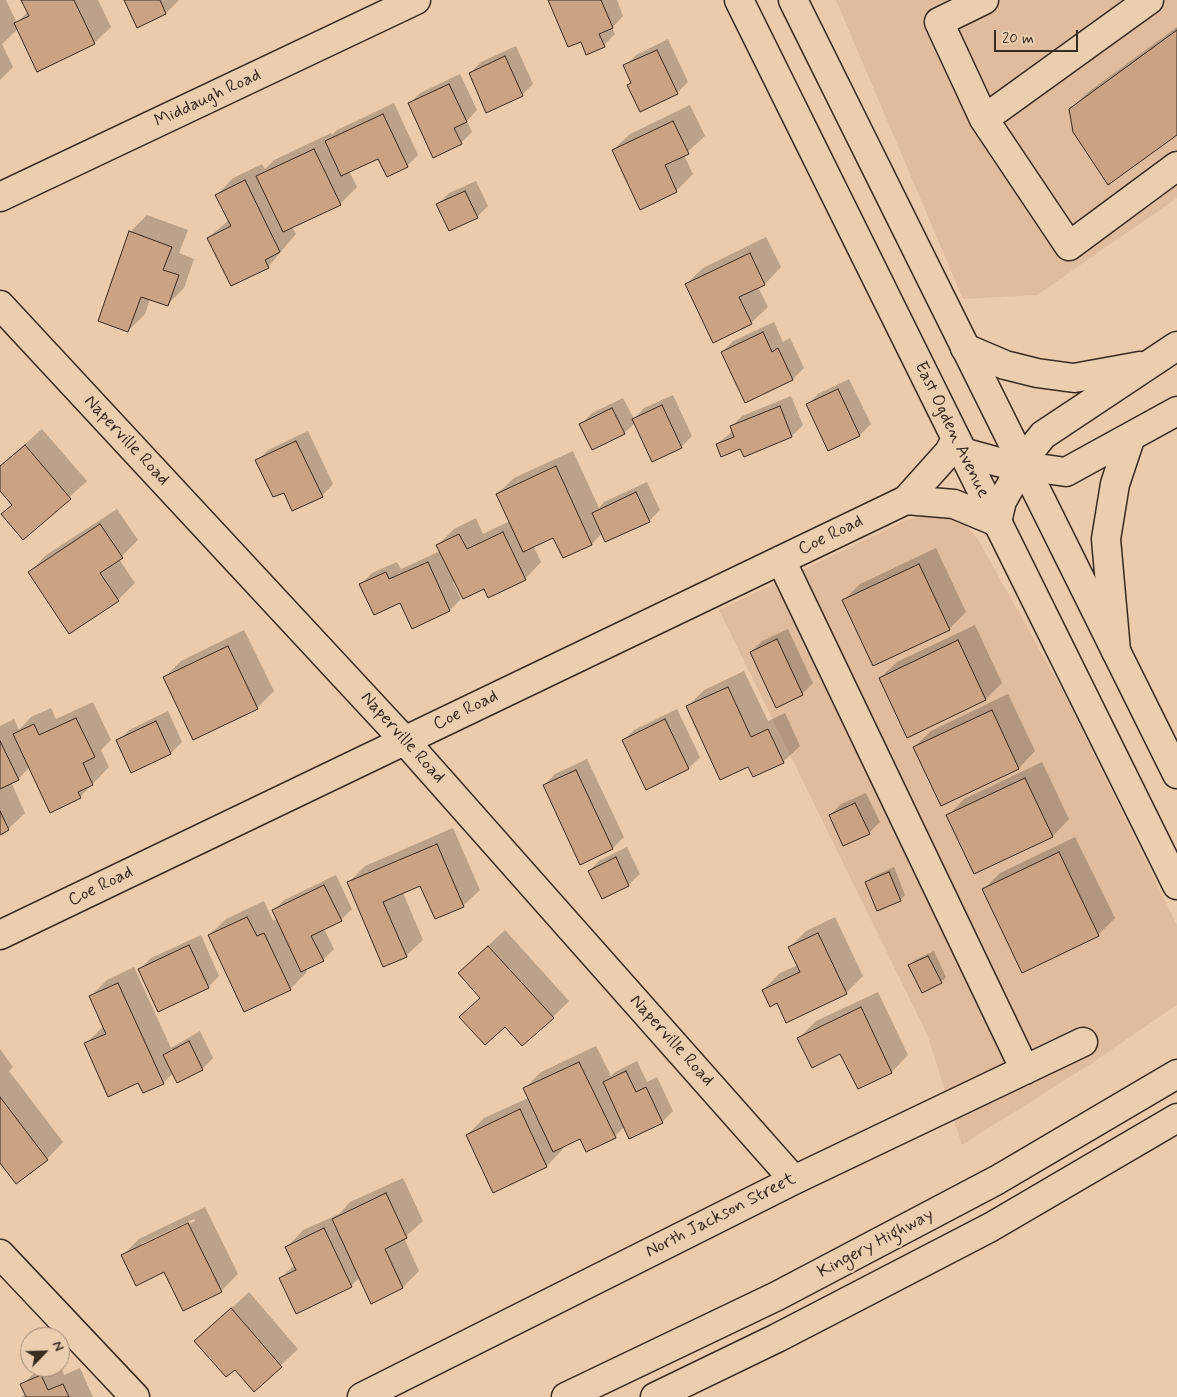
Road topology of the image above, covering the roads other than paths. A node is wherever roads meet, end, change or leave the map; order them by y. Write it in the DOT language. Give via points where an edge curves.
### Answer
graph roads {
  1 [pos="416,0"];
  2 [pos="739,0"];
  3 [pos="793,0"];
  4 [pos="984,0"];
  5 [pos="1149,0"];
  6 [pos="984,119"];
  7 [pos="1177,166"];
  8 [pos="0,197"];
  9 [pos="0,306"];
  10 [pos="1177,346"];
  11 [pos="965,348"];
  12 [pos="1149,365"];
  13 [pos="1177,411"];
  14 [pos="1130,438"];
  15 [pos="959,446"];
  16 [pos="1023,466"];
  17 [pos="906,500"];
  18 [pos="997,522"];
  19 [pos="782,560"];
  20 [pos="1116,651"];
  21 [pos="405,741"];
  22 [pos="1177,774"];
  23 [pos="1177,885"];
  24 [pos="0,935"];
  25 [pos="1083,1042"];
  26 [pos="1025,1070"];
  27 [pos="1177,1074"];
  28 [pos="1177,1118"];
  29 [pos="794,1180"];
  30 [pos="0,1254"];
  31 [pos="135,1397"];
  32 [pos="362,1397"];
  33 [pos="566,1397"];
  34 [pos="654,1397"];
  1 -- 8 [label="main road, Middaugh Road"];
  2 -- 15 [label="main road, East Ogden Avenue"];
  3 -- 11 [label="main road"];
  4 -- 6 [label="main road" via="939,22"];
  5 -- 6 [label="main road"];
  6 -- 7 [label="main road" via="1069,246"];
  9 -- 21 [label="main road, Naperville Road"];
  10 -- 12 [label="main road"];
  11 -- 12 [label="main road" via="1005,365 1074,378"];
  11 -- 16 [label="main road"];
  12 -- 16 [label="main road" via="1043,435 1030,450"];
  13 -- 14 [label="main road"];
  14 -- 16 [label="main road" via="1066,472"];
  14 -- 20 [label="main road" via="1115,484 1106,539"];
  15 -- 16 [label="main road" via="1002,464"];
  15 -- 17 [label="main road, Coe Road" via="949,452"];
  15 -- 18 [label="main road, East Ogden Avenue"];
  16 -- 18 [label="main road" via="1002,501"];
  16 -- 20 [label="main road"];
  17 -- 18 [label="main road" via="954,504"];
  17 -- 19 [label="main road, Coe Road"];
  18 -- 23 [label="main road, East Ogden Avenue"];
  19 -- 21 [label="main road, Coe Road"];
  19 -- 26 [label="main road"];
  20 -- 22 [label="main road"];
  21 -- 24 [label="main road, Coe Road"];
  21 -- 29 [label="main road, Naperville Road"];
  25 -- 26 [label="main road, North Jackson Street"];
  26 -- 29 [label="main road, North Jackson Street"];
  27 -- 33 [label="main road, Kingery Highway" via="971,1194 778,1296"];
  28 -- 34 [label="main road" via="991,1227 777,1338"];
  29 -- 32 [label="main road, North Jackson Street"];
  30 -- 31 [label="main road"];
}
